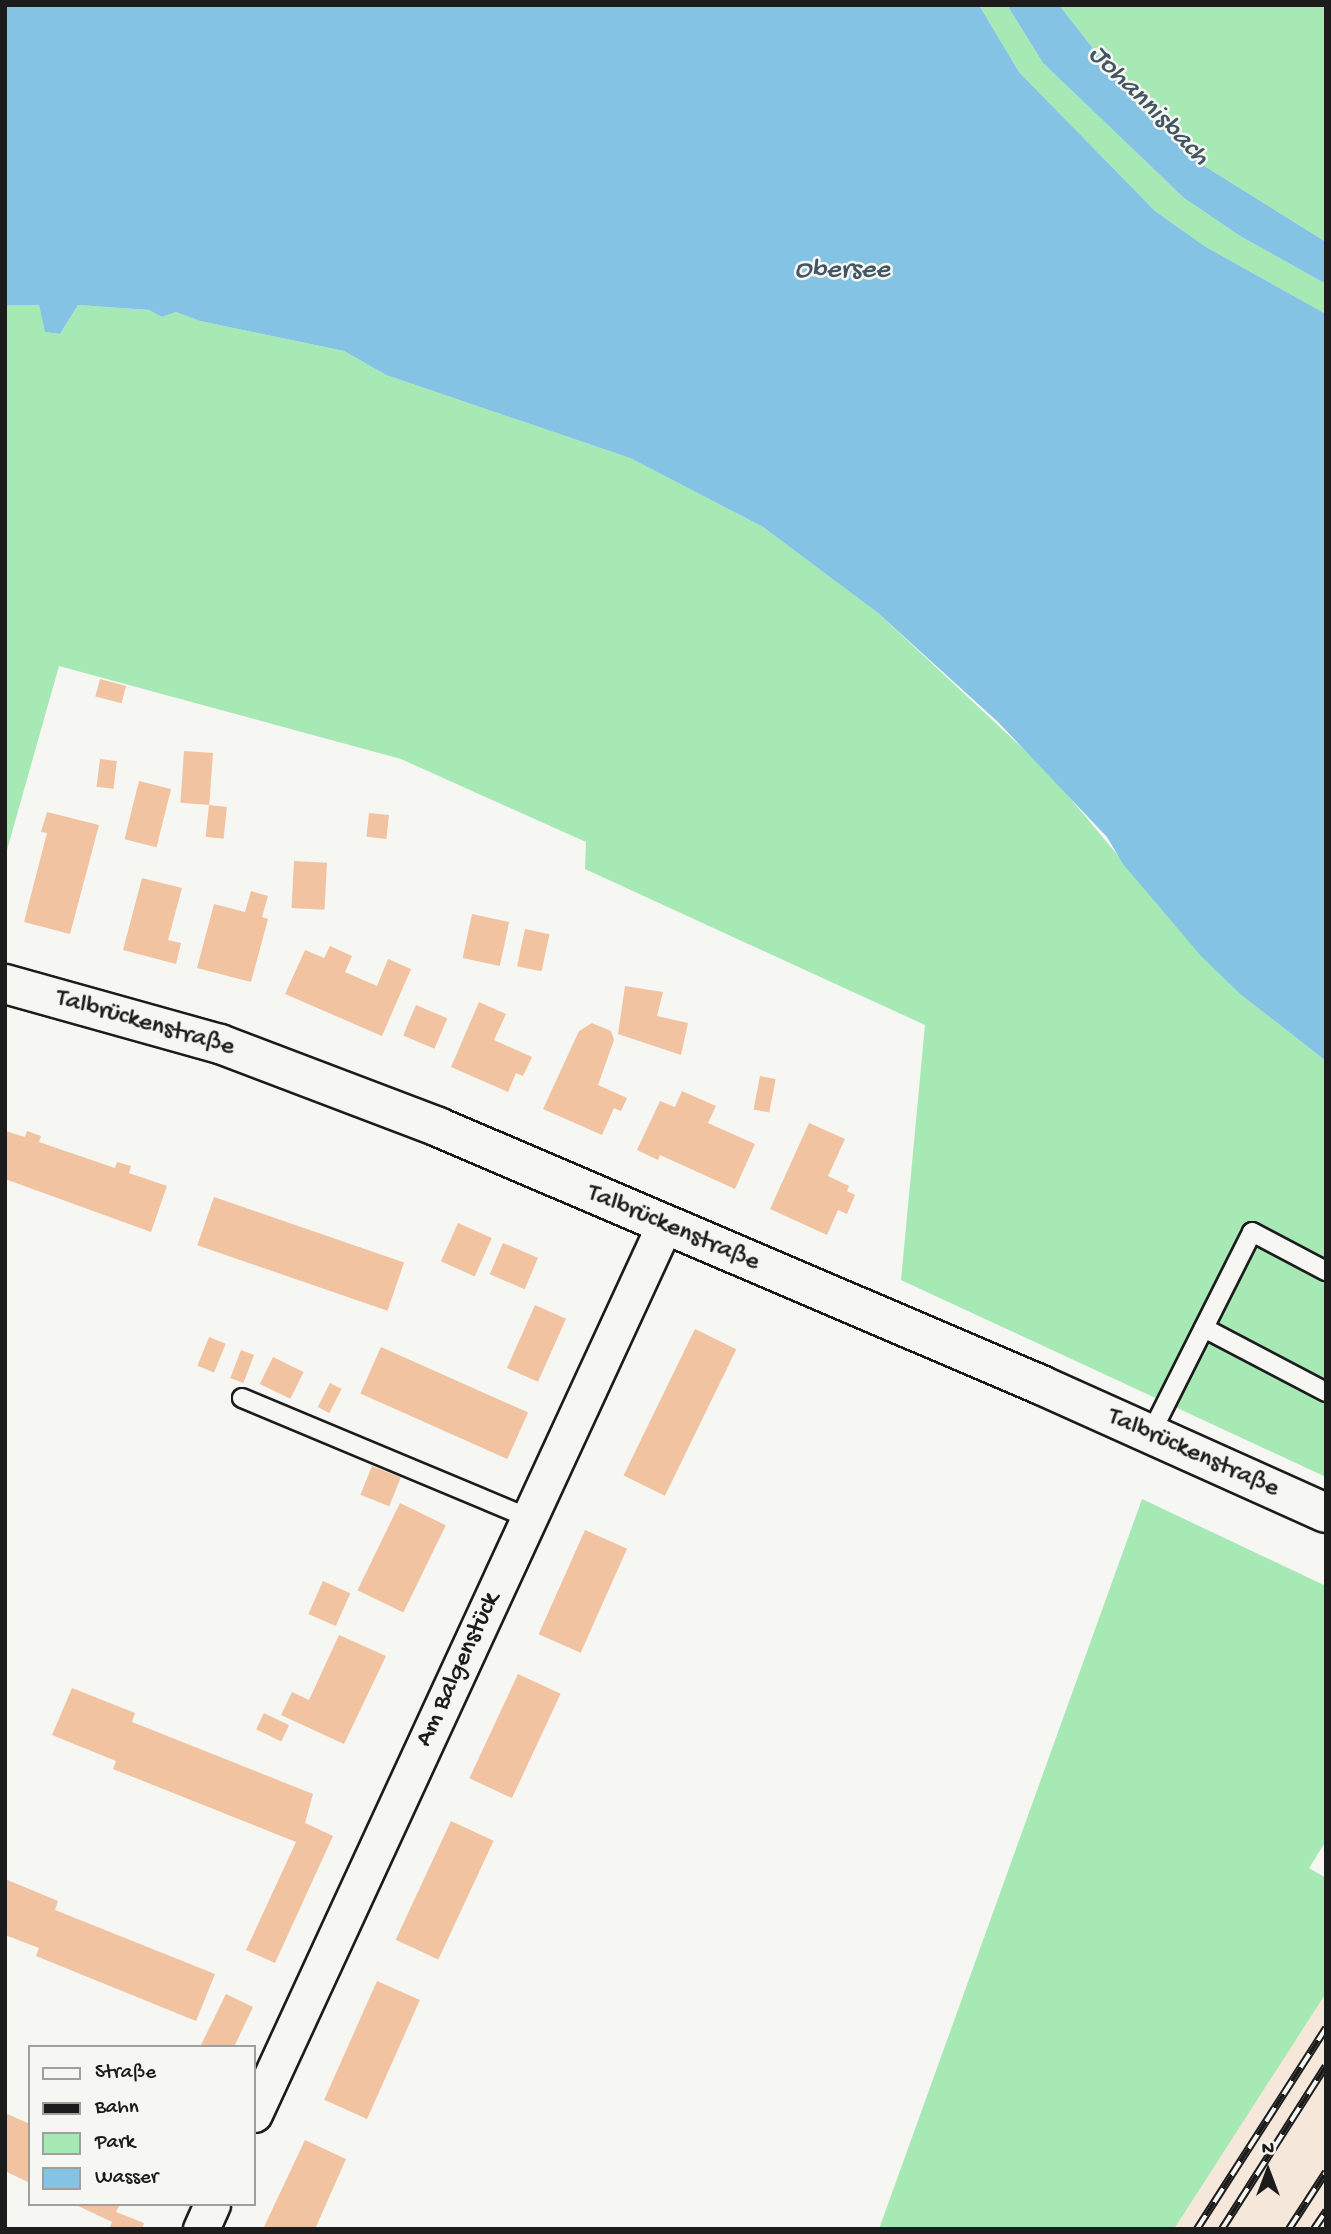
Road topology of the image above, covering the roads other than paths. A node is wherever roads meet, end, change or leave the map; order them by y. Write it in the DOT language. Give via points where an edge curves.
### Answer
graph roads {
  1 [pos="5,984"];
  2 [pos="664,1226"];
  3 [pos="1326,1271"];
  4 [pos="1204,1328"];
  5 [pos="1326,1392"];
  6 [pos="242,1398"];
  7 [pos="1150,1435"];
  8 [pos="1326,1513"];
  9 [pos="529,1518"];
  10 [pos="256,2110"];
  11 [pos="211,2206"];
  12 [pos="201,2229"];
  1 -- 2 [label="main road, Talbrückenstraße" via="220,1044 438,1127"];
  2 -- 7 [label="main road, Talbrückenstraße"];
  2 -- 9 [label="street, Am Balgenstück"];
  3 -- 4 [label="lane" via="1251,1231"];
  4 -- 5 [label="lane"];
  4 -- 7 [label="lane"];
  6 -- 9 [label="lane"];
  7 -- 8 [label="main road, Talbrückenstraße"];
  9 -- 10 [label="street, Am Balgenstück"];
  11 -- 12 [label="street"];
}
